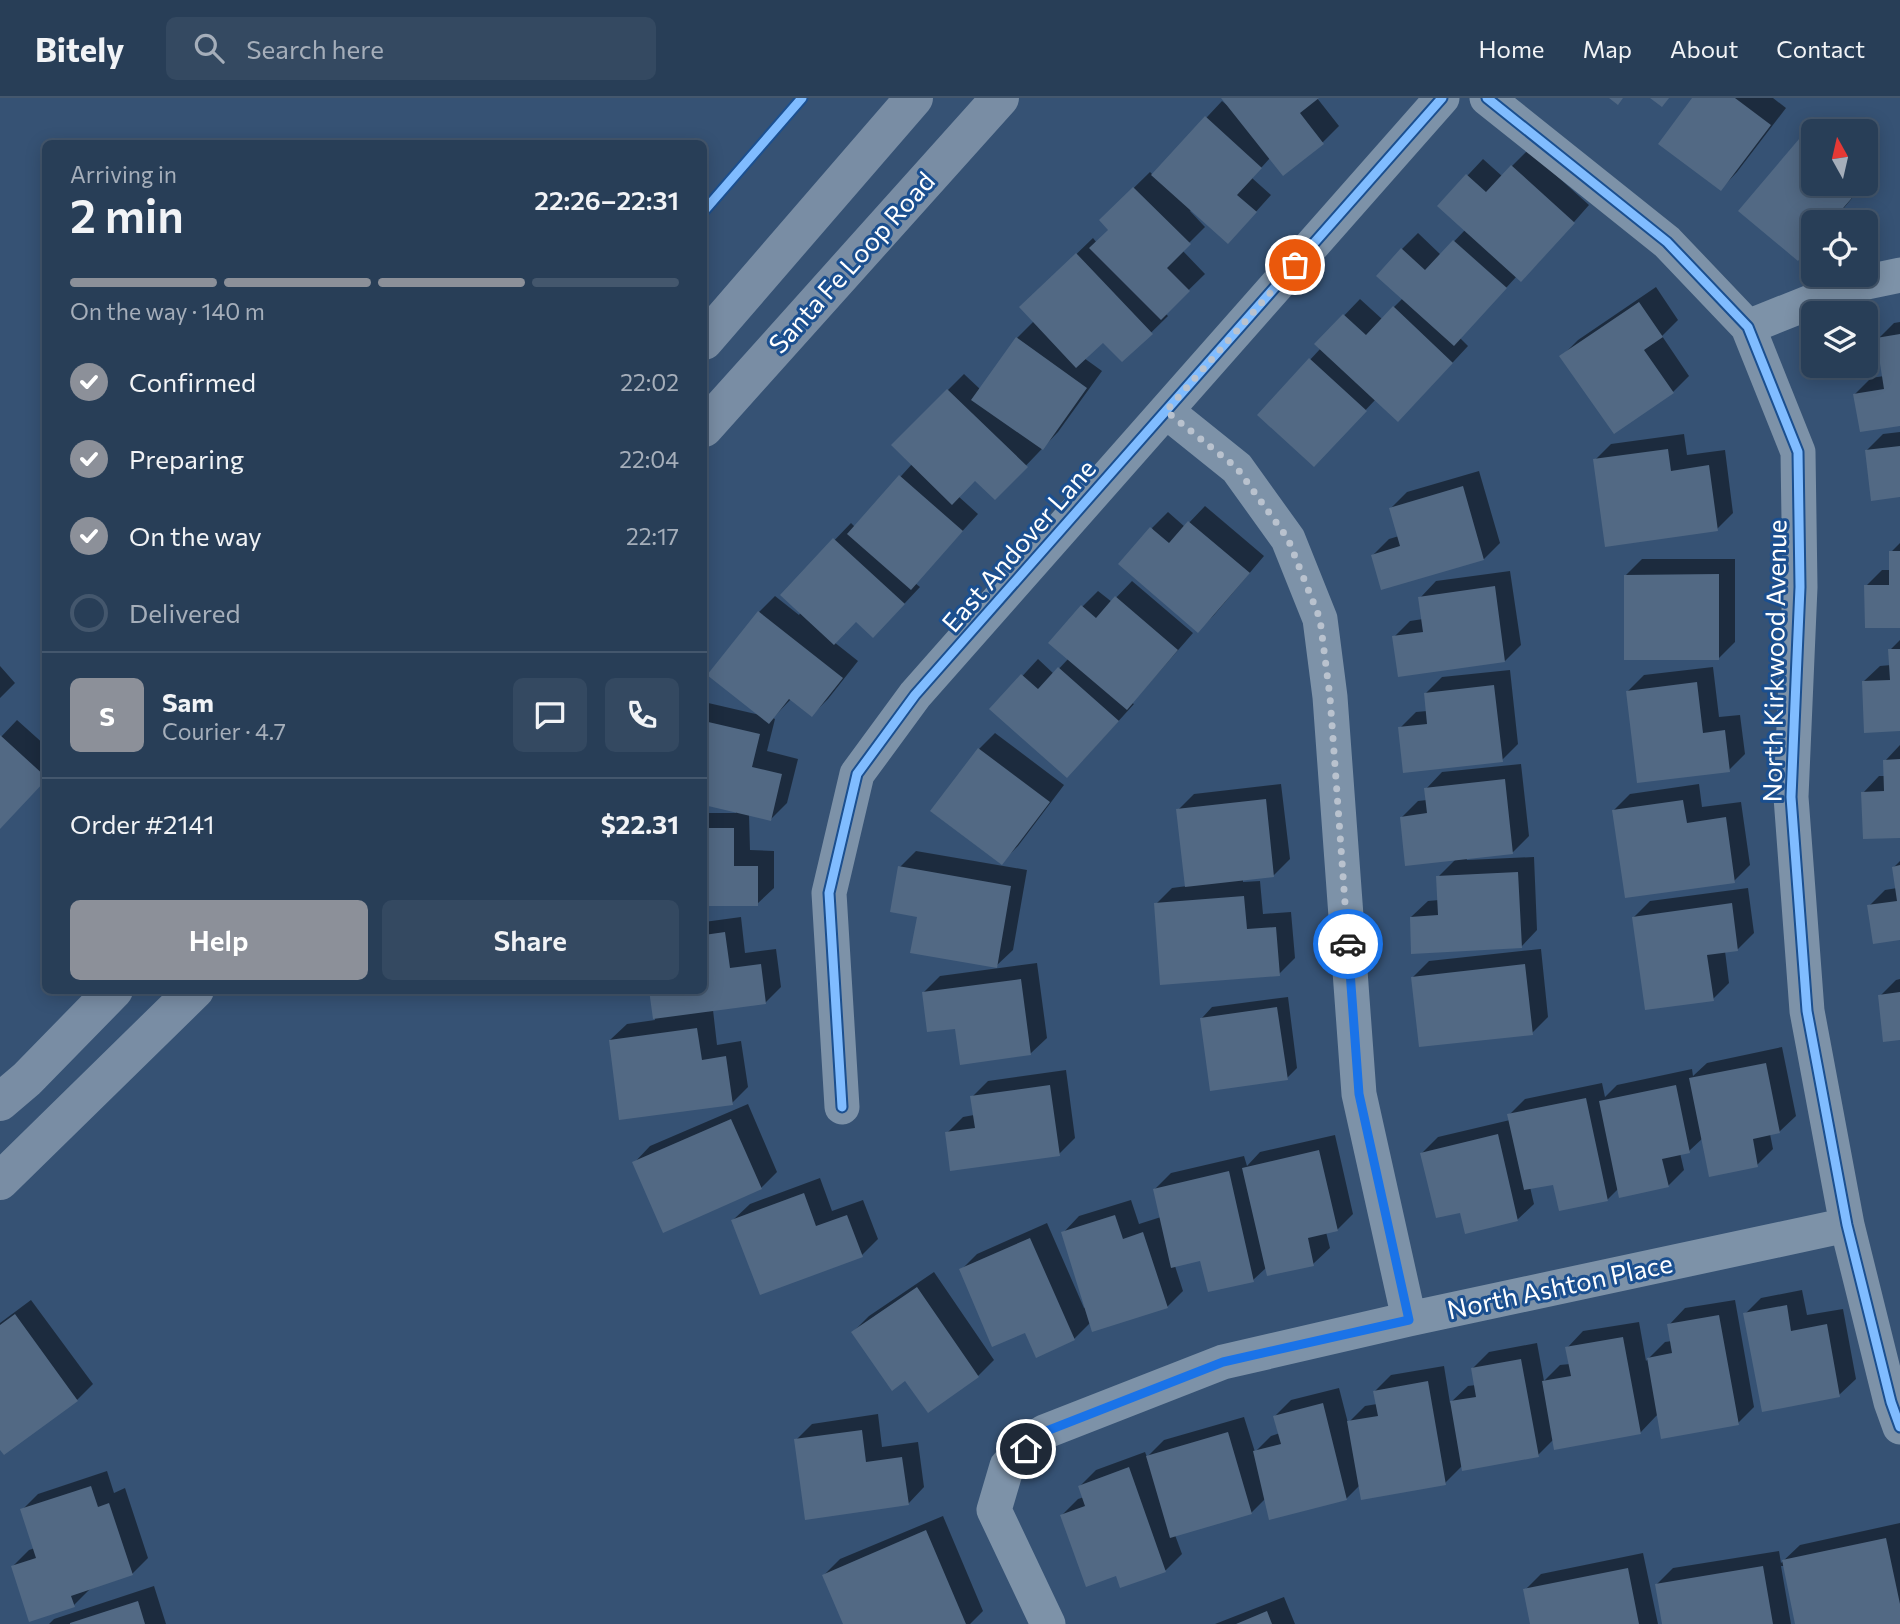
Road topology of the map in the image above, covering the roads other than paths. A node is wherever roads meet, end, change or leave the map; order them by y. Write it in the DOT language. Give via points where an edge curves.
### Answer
graph roads {
  1 [pos="915,98"];
  2 [pos="1000,98"];
  3 [pos="1442,98"];
  4 [pos="1487,98"];
  5 [pos="1900,275"];
  6 [pos="1748,327"];
  7 [pos="707,338"];
  8 [pos="1166,411"];
  9 [pos="707,425"];
  10 [pos="110,994"];
  11 [pos="191,994"];
  12 [pos="0,1102"];
  13 [pos="842,1107"];
  14 [pos="0,1181"];
  15 [pos="1847,1225"];
  16 [pos="1409,1320"];
  17 [pos="1900,1427"];
  18 [pos="1048,1624"];
  1 -- 7 [label="main road"];
  2 -- 9 [label="main road, Santa Fe Loop Road"];
  3 -- 8 [label="street, East Andover Lane"];
  4 -- 6 [label="street, North Kirkwood Avenue" via="1667,242"];
  5 -- 6 [label="street" via="1853,285"];
  6 -- 15 [label="street, North Kirkwood Avenue" via="1798,452 1800,587 1791,797 1807,1011"];
  8 -- 13 [label="street, East Andover Lane" via="915,695 858,774 829,893"];
  8 -- 16 [label="street" via="1237,468 1288,539 1320,619 1330,697 1359,1094"];
  10 -- 12 [label="main road"];
  11 -- 14 [label="main road"];
  15 -- 16 [label="street, North Ashton Place"];
  15 -- 17 [label="street, North Kirkwood Avenue"];
  16 -- 18 [label="street, North Ashton Place" via="1223,1362 1044,1432 1007,1465 994,1510"];
}
